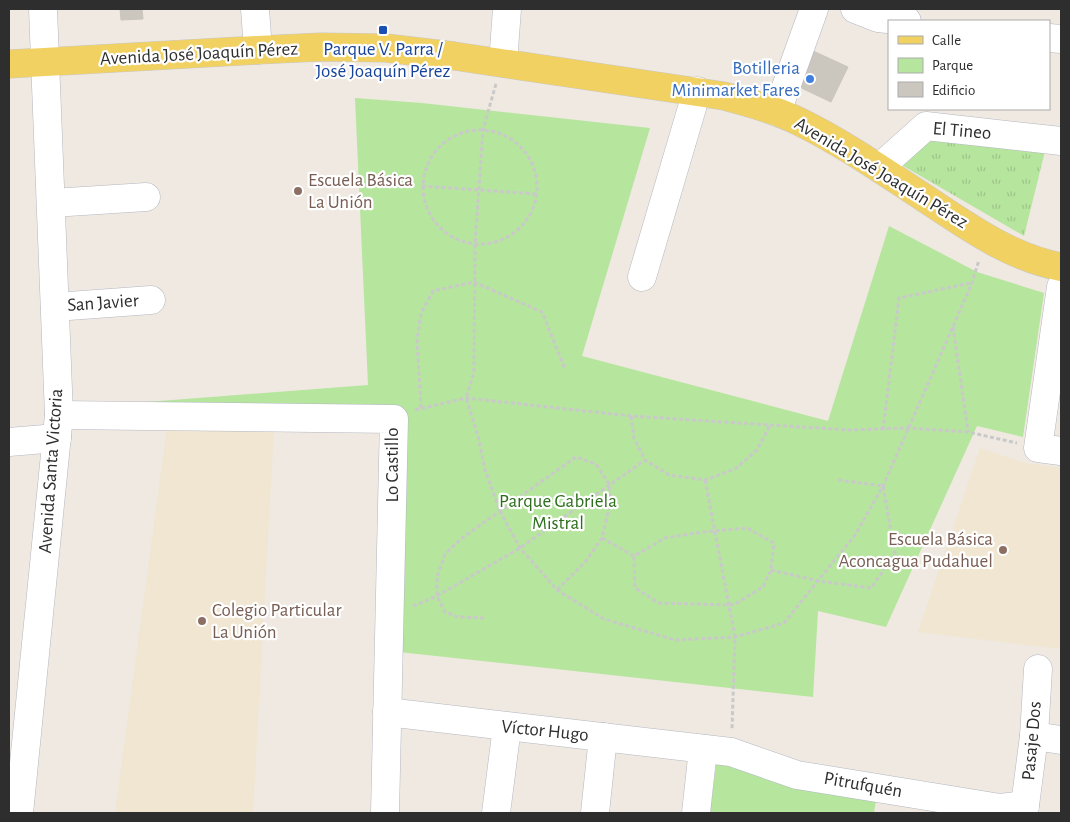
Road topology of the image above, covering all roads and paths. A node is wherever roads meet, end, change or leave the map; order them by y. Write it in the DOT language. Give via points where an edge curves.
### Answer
graph roads {
  1 [pos="43,9"];
  2 [pos="255,9"];
  3 [pos="507,9"];
  4 [pos="814,9"];
  5 [pos="855,9"];
  6 [pos="897,20"];
  7 [pos="258,50"];
  8 [pos="46,62"];
  9 [pos="503,63"];
  10 [pos="9,64"];
  11 [pos="698,91"];
  12 [pos="777,112"];
  13 [pos="482,129"];
  14 [pos="1061,142"];
  15 [pos="879,168"];
  16 [pos="422,186"];
  17 [pos="478,190"];
  18 [pos="537,194"];
  19 [pos="146,197"];
  20 [pos="52,203"];
  21 [pos="985,238"];
  22 [pos="475,245"];
  23 [pos="1061,267"];
  24 [pos="642,277"];
  25 [pos="474,282"];
  26 [pos="972,283"];
  27 [pos="1061,287"];
  28 [pos="151,300"];
  29 [pos="55,307"];
  30 [pos="952,326"];
  31 [pos="565,368"];
  32 [pos="466,398"];
  33 [pos="421,408"];
  34 [pos="632,416"];
  35 [pos="394,419"];
  36 [pos="770,425"];
  37 [pos="58,426"];
  38 [pos="908,428"];
  39 [pos="883,430"];
  40 [pos="968,432"];
  41 [pos="9,442"];
  42 [pos="1050,449"];
  43 [pos="644,460"];
  44 [pos="704,480"];
  45 [pos="838,480"];
  46 [pos="609,484"];
  47 [pos="883,486"];
  48 [pos="500,511"];
  49 [pos="714,532"];
  50 [pos="602,538"];
  51 [pos="520,548"];
  52 [pos="634,556"];
  53 [pos="771,570"];
  54 [pos="819,581"];
  55 [pos="557,590"];
  56 [pos="437,596"];
  57 [pos="729,605"];
  58 [pos="389,615"];
  59 [pos="484,618"];
  60 [pos="735,637"];
  61 [pos="1038,669"];
  62 [pos="20,694"];
  63 [pos="387,712"];
  64 [pos="507,727"];
  65 [pos="1034,736"];
  66 [pos="603,737"];
  67 [pos="1061,740"];
  68 [pos="703,749"];
  69 [pos="731,752"];
  70 [pos="1025,809"];
  71 [pos="19,813"];
  72 [pos="385,813"];
  73 [pos="496,813"];
  74 [pos="596,813"];
  75 [pos="696,813"];
  1 -- 8 [label="street, Avenida Santa Victoria"];
  2 -- 7 [label="street"];
  3 -- 9 [label="street"];
  4 -- 12 [label="street"];
  5 -- 6 [label="street" via="878,18"];
  7 -- 8 [label="main road, Avenida José Joaquín Pérez"];
  7 -- 9 [label="main road, Avenida José Joaquín Pérez" via="386,48"];
  8 -- 10 [label="main road, Avenida José Joaquín Pérez"];
  8 -- 20 [label="street, Avenida Santa Victoria"];
  9 -- 11 [label="main road, Avenida José Joaquín Pérez"];
  9 -- 13 [label="path"];
  11 -- 12 [label="main road, Avenida José Joaquín Pérez"];
  11 -- 24 [label="street"];
  12 -- 15 [label="main road, Avenida José Joaquín Pérez" via="819,132"];
  13 -- 16 [label="path" via="464,131 447,139 425,168"];
  13 -- 17 [label="path"];
  13 -- 18 [label="path" via="498,132 524,150 537,178"];
  14 -- 15 [label="street, El Tineo" via="926,126"];
  15 -- 21 [label="main road, Avenida José Joaquín Pérez"];
  16 -- 17 [label="path"];
  16 -- 22 [label="path" via="424,203 443,232 458,241"];
  17 -- 18 [label="path"];
  17 -- 22 [label="path"];
  18 -- 22 [label="path" via="523,225 493,243"];
  19 -- 20 [label="street"];
  20 -- 29 [label="street, Avenida Santa Victoria"];
  21 -- 23 [label="main road, Avenida José Joaquín Pérez" via="1016,253"];
  21 -- 26 [label="path"];
  22 -- 25 [label="path"];
  25 -- 31 [label="path" via="542,312"];
  25 -- 32 [label="path" via="474,372"];
  25 -- 33 [label="path" via="433,291 421,313 417,340"];
  26 -- 30 [label="path"];
  26 -- 39 [label="path" via="899,298"];
  27 -- 42 [label="street"];
  28 -- 29 [label="street, San Javier"];
  29 -- 37 [label="street, Avenida Santa Victoria"];
  30 -- 38 [label="path"];
  30 -- 40 [label="path"];
  32 -- 33 [label="path"];
  32 -- 34 [label="path"];
  32 -- 48 [label="path" via="485,470"];
  33 -- 35 [label="path"];
  34 -- 36 [label="path"];
  34 -- 43 [label="path" via="634,438"];
  35 -- 37 [label="street, Lo Castillo"];
  35 -- 58 [label="street, Lo Castillo"];
  36 -- 39 [label="path"];
  36 -- 44 [label="path" via="757,450 735,469"];
  37 -- 41 [label="street, Lo Castillo"];
  37 -- 62 [label="street, Avenida Santa Victoria"];
  38 -- 39 [label="path"];
  38 -- 40 [label="path"];
  38 -- 47 [label="path"];
  40 -- 42 [label="path"];
  43 -- 44 [label="path" via="669,475"];
  43 -- 46 [label="path"];
  44 -- 49 [label="path"];
  45 -- 47 [label="path"];
  46 -- 48 [label="path" via="596,464 576,457"];
  46 -- 50 [label="path" via="610,504"];
  46 -- 51 [label="path"];
  47 -- 54 [label="path" via="855,535"];
  47 -- 54 [label="path" via="896,554 872,588"];
  48 -- 51 [label="path"];
  48 -- 56 [label="path" via="445,554 437,577"];
  49 -- 52 [label="path" via="665,538"];
  49 -- 53 [label="path" via="747,528 774,543"];
  49 -- 57 [label="path"];
  50 -- 52 [label="path"];
  50 -- 55 [label="path" via="586,561"];
  51 -- 55 [label="path"];
  51 -- 56 [label="path"];
  52 -- 57 [label="path" via="635,588 659,603"];
  53 -- 54 [label="path"];
  53 -- 57 [label="path" via="763,588"];
  54 -- 60 [label="path" via="784,623"];
  55 -- 60 [label="path" via="604,619 675,640"];
  56 -- 58 [label="path"];
  56 -- 59 [label="path" via="445,612 458,617"];
  57 -- 60 [label="path"];
  58 -- 63 [label="street, Lo Castillo"];
  60 -- 69 [label="path"];
  61 -- 65 [label="street, Pasaje Dos"];
  62 -- 71 [label="street, Avenida Santa Victoria"];
  63 -- 64 [label="street, Víctor Hugo"];
  63 -- 72 [label="street, Lo Castillo"];
  64 -- 66 [label="street, Víctor Hugo"];
  64 -- 73 [label="street"];
  65 -- 67 [label="street"];
  65 -- 70 [label="street, Pasaje Dos"];
  66 -- 68 [label="street, Víctor Hugo"];
  66 -- 74 [label="street"];
  68 -- 69 [label="street, Pitrufquén"];
  68 -- 75 [label="street"];
  69 -- 70 [label="street, Pitrufquén" via="797,774 1000,808"];
}
